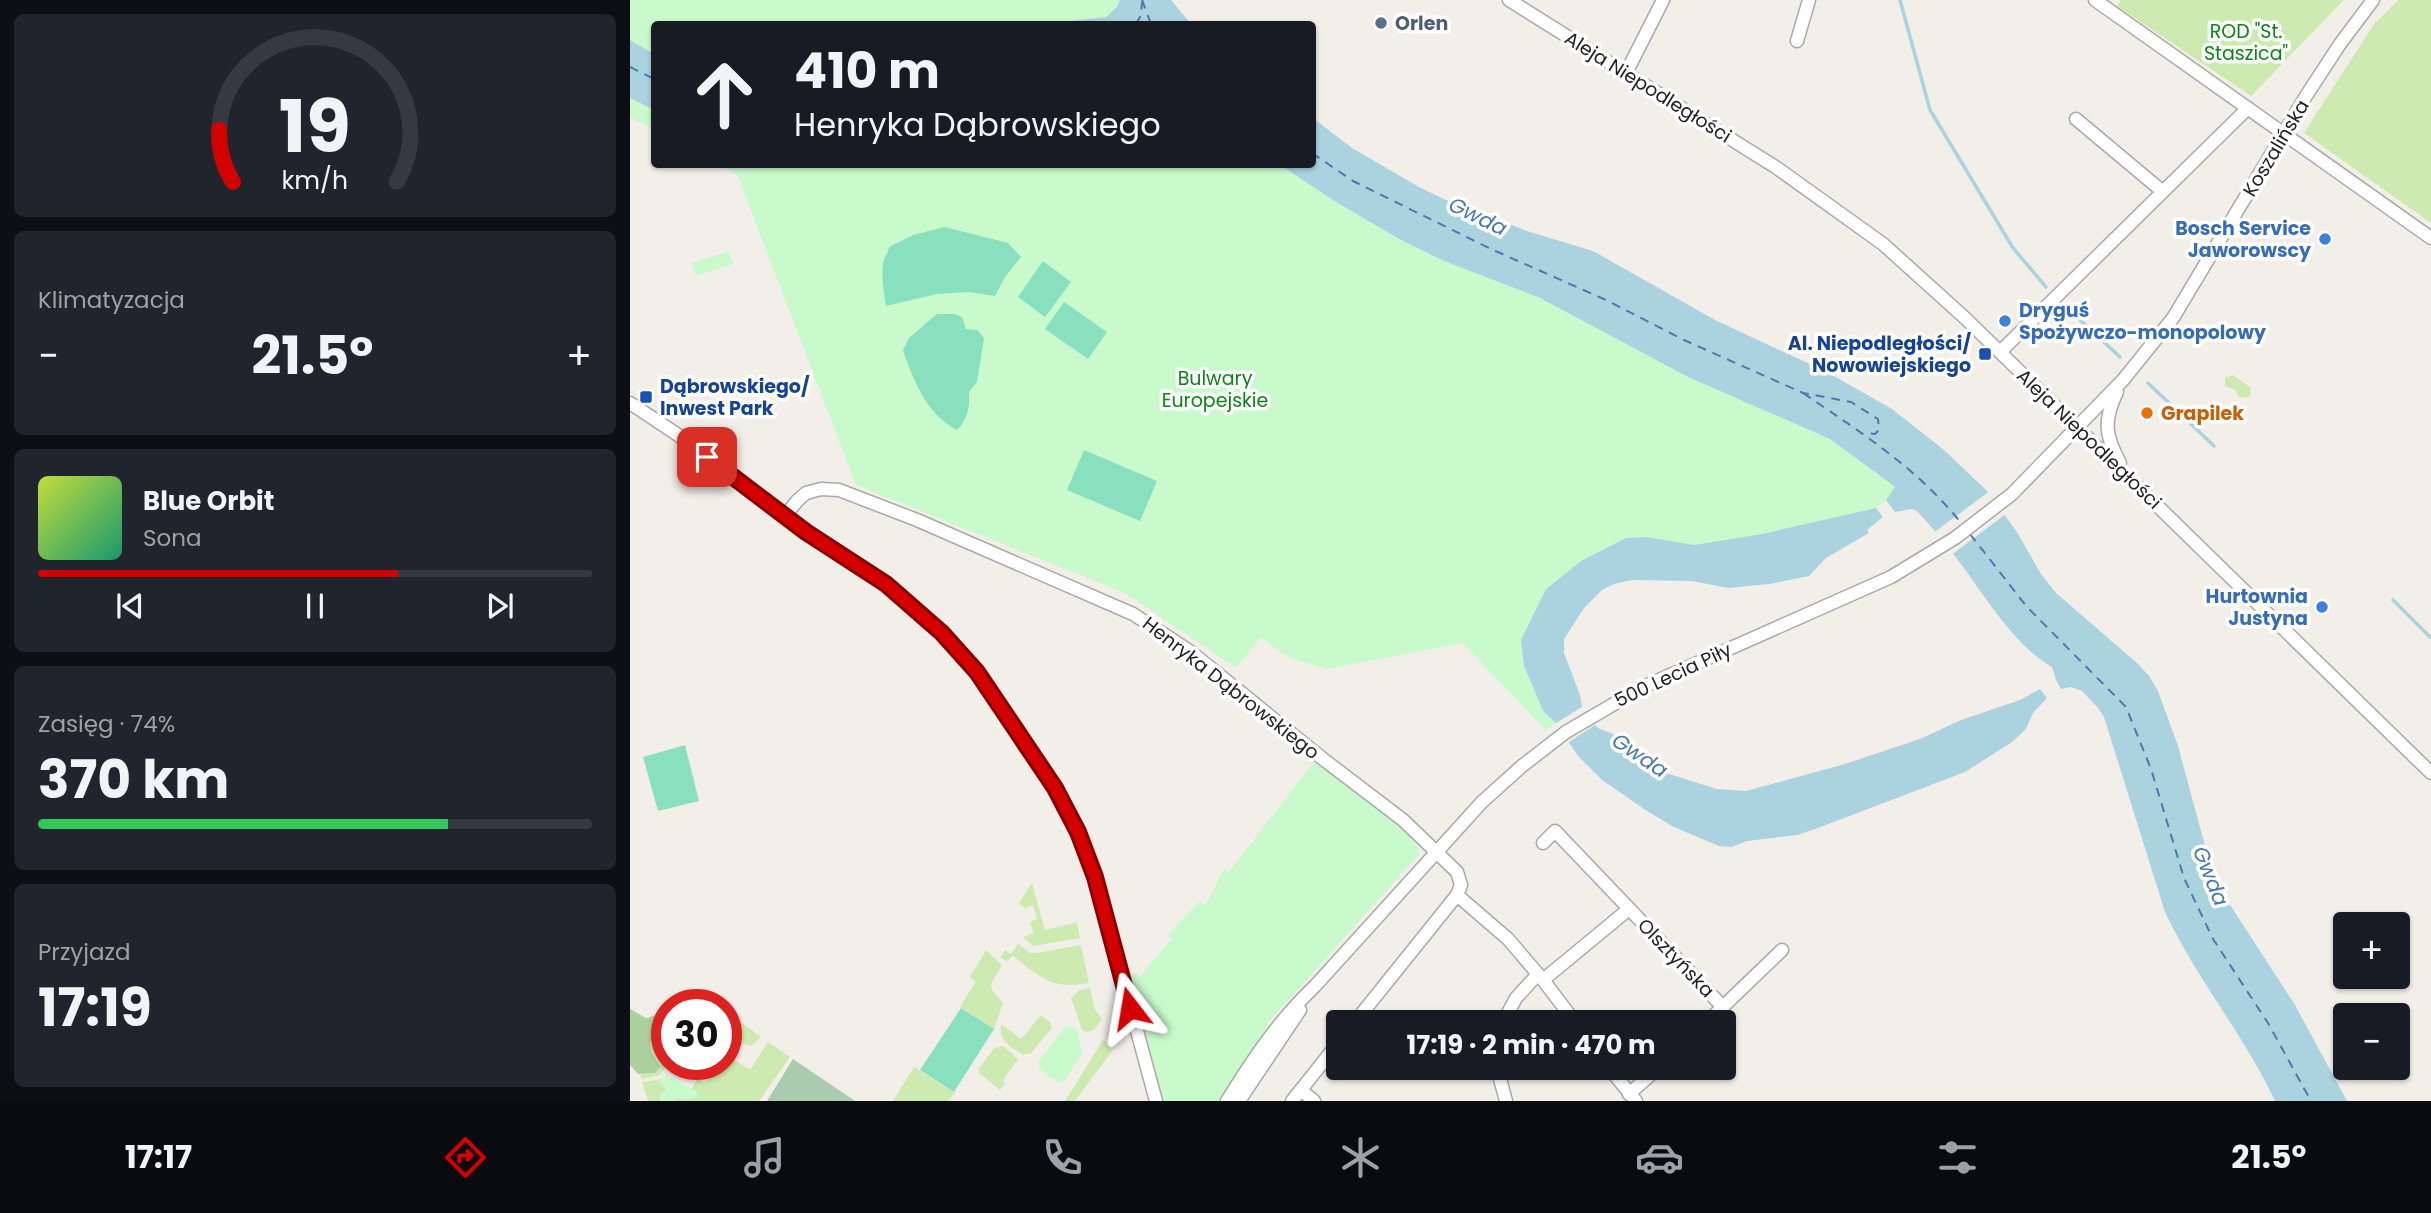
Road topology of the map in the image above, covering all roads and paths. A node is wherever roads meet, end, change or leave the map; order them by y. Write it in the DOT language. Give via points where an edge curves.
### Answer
graph roads {
  1 [pos="1510,0"];
  2 [pos="1664,0"];
  3 [pos="1809,0"];
  4 [pos="2095,0"];
  5 [pos="2373,0"];
  6 [pos="1797,41"];
  7 [pos="1626,73"];
  8 [pos="2248,108"];
  9 [pos="2076,119"];
  10 [pos="2284,133"];
  11 [pos="2162,191"];
  12 [pos="2431,237"];
  13 [pos="2000,352"];
  14 [pos="2123,380"];
  15 [pos="632,407"];
  16 [pos="2078,428"];
  17 [pos="2127,476"];
  18 [pos="785,516"];
  19 [pos="2431,773"];
  20 [pos="1543,843"];
  21 [pos="1436,851"];
  22 [pos="1457,895"];
  23 [pos="1629,909"];
  24 [pos="1782,950"];
  25 [pos="1541,977"];
  26 [pos="1315,986"];
  27 [pos="1723,1007"];
  28 [pos="1365,1010"];
  29 [pos="1510,1010"];
  30 [pos="1566,1010"];
  31 [pos="1720,1010"];
  32 [pos="1326,1058"];
  33 [pos="1499,1080"];
  34 [pos="1619,1080"];
  35 [pos="1648,1080"];
  36 [pos="1301,1090"];
  37 [pos="1633,1097"];
  38 [pos="1156,1101"];
  39 [pos="1227,1101"];
  40 [pos="1239,1101"];
  41 [pos="1292,1101"];
  42 [pos="1314,1101"];
  43 [pos="1506,1101"];
  1 -- 7 [label="street, Aleja Niepodległości"];
  2 -- 7 [label="street"];
  3 -- 6 [label="street"];
  4 -- 8 [label="street"];
  5 -- 10 [label="street, Koszalińska"];
  7 -- 13 [label="street, Aleja Niepodległości" via="1850,219 1913,270"];
  8 -- 10 [label="street"];
  8 -- 11 [label="street"];
  9 -- 11 [label="street"];
  10 -- 12 [label="street"];
  10 -- 14 [label="street, Koszalińska" via="2183,304"];
  11 -- 13 [label="street"];
  13 -- 16 [label="street, Aleja Niepodległości"];
  14 -- 16 [label="street, Koszalińska"];
  14 -- 17 [label="street" via="2106,425"];
  15 -- 18 [label="street" via="678,435"];
  16 -- 17 [label="street, Aleja Niepodległości"];
  16 -- 21 [label="street, 500 Lecia Piły" via="1974,524 1910,567 1608,705 1501,784"];
  17 -- 19 [label="street, Aleja Niepodległości"];
  18 -- 21 [label="street, Henryka Dąbrowskiego" via="806,493 821,488 839,490 1133,614 1191,653"];
  18 -- 38 [label="street" via="886,584 954,644 1055,788 1091,861"];
  20 -- 23 [label="street, Olsztyńska" via="1555,831"];
  21 -- 22 [label="street, Henryka Dąbrowskiego" via="1459,876"];
  21 -- 26 [label="street, 500 Lecia Piły"];
  22 -- 25 [label="street" via="1508,939"];
  22 -- 28 [label="street"];
  23 -- 25 [label="street, Olsztyńska"];
  23 -- 27 [label="street, Olsztyńska"];
  24 -- 27 [label="street"];
  25 -- 29 [label="street, Olsztyńska" via="1516,998"];
  25 -- 30 [label="street"];
  26 -- 39 [label="street, 500 Lecia Piły" via="1262,1046"];
  26 -- 40 [label="street, 500 Lecia Piły"];
  27 -- 31 [label="street"];
  32 -- 36 [label="street"];
  33 -- 43 [label="street"];
  34 -- 37 [label="street"];
  35 -- 37 [label="street"];
  36 -- 41 [label="street"];
  36 -- 42 [label="street"];
}
